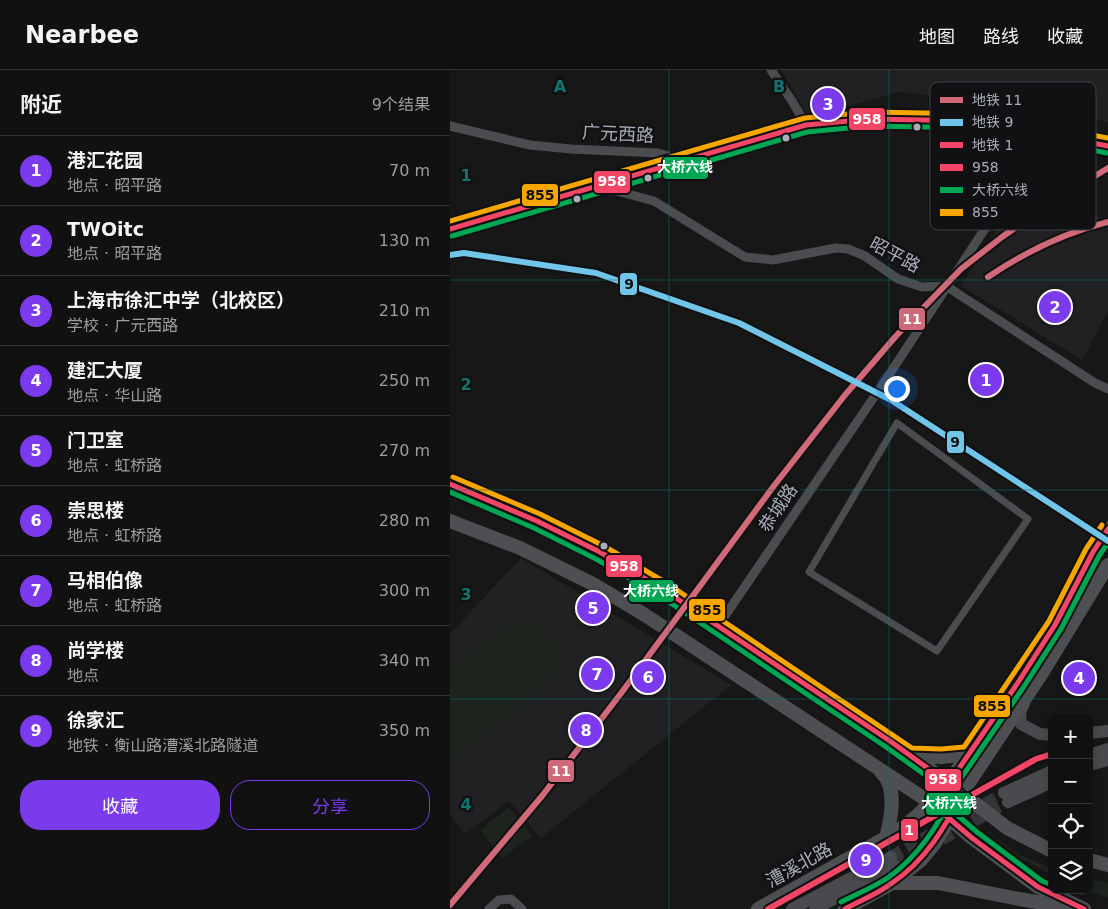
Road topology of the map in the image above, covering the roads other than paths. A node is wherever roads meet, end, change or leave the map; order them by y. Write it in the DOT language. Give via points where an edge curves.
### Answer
graph roads {
  1 [pos="771,70"];
  2 [pos="930,119"];
  3 [pos="450,126"];
  4 [pos="806,126"];
  5 [pos="686,161"];
  6 [pos="596,186"];
  7 [pos="450,229"];
  8 [pos="983,230"];
  9 [pos="946,286"];
  10 [pos="1108,389"];
  11 [pos="898,423"];
  12 [pos="450,484"];
  13 [pos="450,521"];
  14 [pos="1108,529"];
  15 [pos="1108,565"];
  16 [pos="718,626"];
  17 [pos="1042,673"];
  18 [pos="1108,731"];
  19 [pos="1093,733"];
  20 [pos="1048,735"];
  21 [pos="1108,750"];
  22 [pos="968,754"];
  23 [pos="1093,754"];
  24 [pos="910,755"];
  25 [pos="1108,760"];
  26 [pos="1093,764"];
  27 [pos="876,768"];
  28 [pos="1048,773"];
  29 [pos="949,783"];
  30 [pos="1048,783"];
  31 [pos="962,793"];
  32 [pos="931,803"];
  33 [pos="950,818"];
  34 [pos="886,838"];
  35 [pos="1048,849"];
  36 [pos="1093,861"];
  37 [pos="1108,865"];
  38 [pos="892,883"];
  39 [pos="489,909"];
  40 [pos="522,909"];
  41 [pos="758,909"];
  42 [pos="792,909"];
  43 [pos="815,909"];
  44 [pos="845,909"];
  45 [pos="1080,909"];
  46 [pos="1084,909"];
  1 -- 4 [label="street"];
  2 -- 4 [label="street" via="870,119"];
  3 -- 5 [label="street, 广元西路" via="530,145 658,153"];
  4 -- 5 [label="street"];
  5 -- 6 [label="street"];
  6 -- 7 [label="street"];
  6 -- 9 [label="street, 昭平路" via="654,201 745,257 773,260 836,248 848,249 865,256 898,279 922,287"];
  8 -- 9 [label="street, 恭城路"];
  9 -- 10 [label="street"];
  9 -- 16 [label="street, 恭城路"];
  11 -- 11 [label="street" via="808,572 938,651 1028,519"];
  12 -- 16 [label="main road" via="600,552"];
  13 -- 27 [label="main road" via="520,548 645,614"];
  14 -- 22 [label="main road, 漕溪北路" via="1054,625"];
  15 -- 17 [label="main road"];
  16 -- 24 [label="main road"];
  17 -- 20 [label="main road" via="1020,712 1020,718 1021,724"];
  17 -- 31 [label="main road"];
  18 -- 19 [label="main road"];
  21 -- 23 [label="main road"];
  22 -- 24 [label="main road" via="941,757"];
  22 -- 29 [label="main road, 漕溪北路"];
  24 -- 29 [label="main road"];
  25 -- 26 [label="main road"];
  27 -- 32 [label="main road"];
  27 -- 34 [label="main road" via="887,777 892,801"];
  28 -- 30 [label="main road" via="1006,798"];
  29 -- 31 [label="main road"];
  29 -- 32 [label="main road, 漕溪北路"];
  31 -- 33 [label="main road"];
  31 -- 35 [label="main road" via="1007,828"];
  32 -- 33 [label="main road"];
  32 -- 34 [label="main road, 漕溪北路" via="912,821"];
  33 -- 38 [label="main road" via="921,860"];
  33 -- 46 [label="main road" via="1038,886"];
  34 -- 41 [label="main road, 漕溪北路"];
  36 -- 37 [label="main road"];
  38 -- 44 [label="main road"];
  38 -- 45 [label="main road" via="938,883"];
  39 -- 40 [label="street" via="499,900 511,899"];
  42 -- 43 [label="main road" via="893,861"];
}
